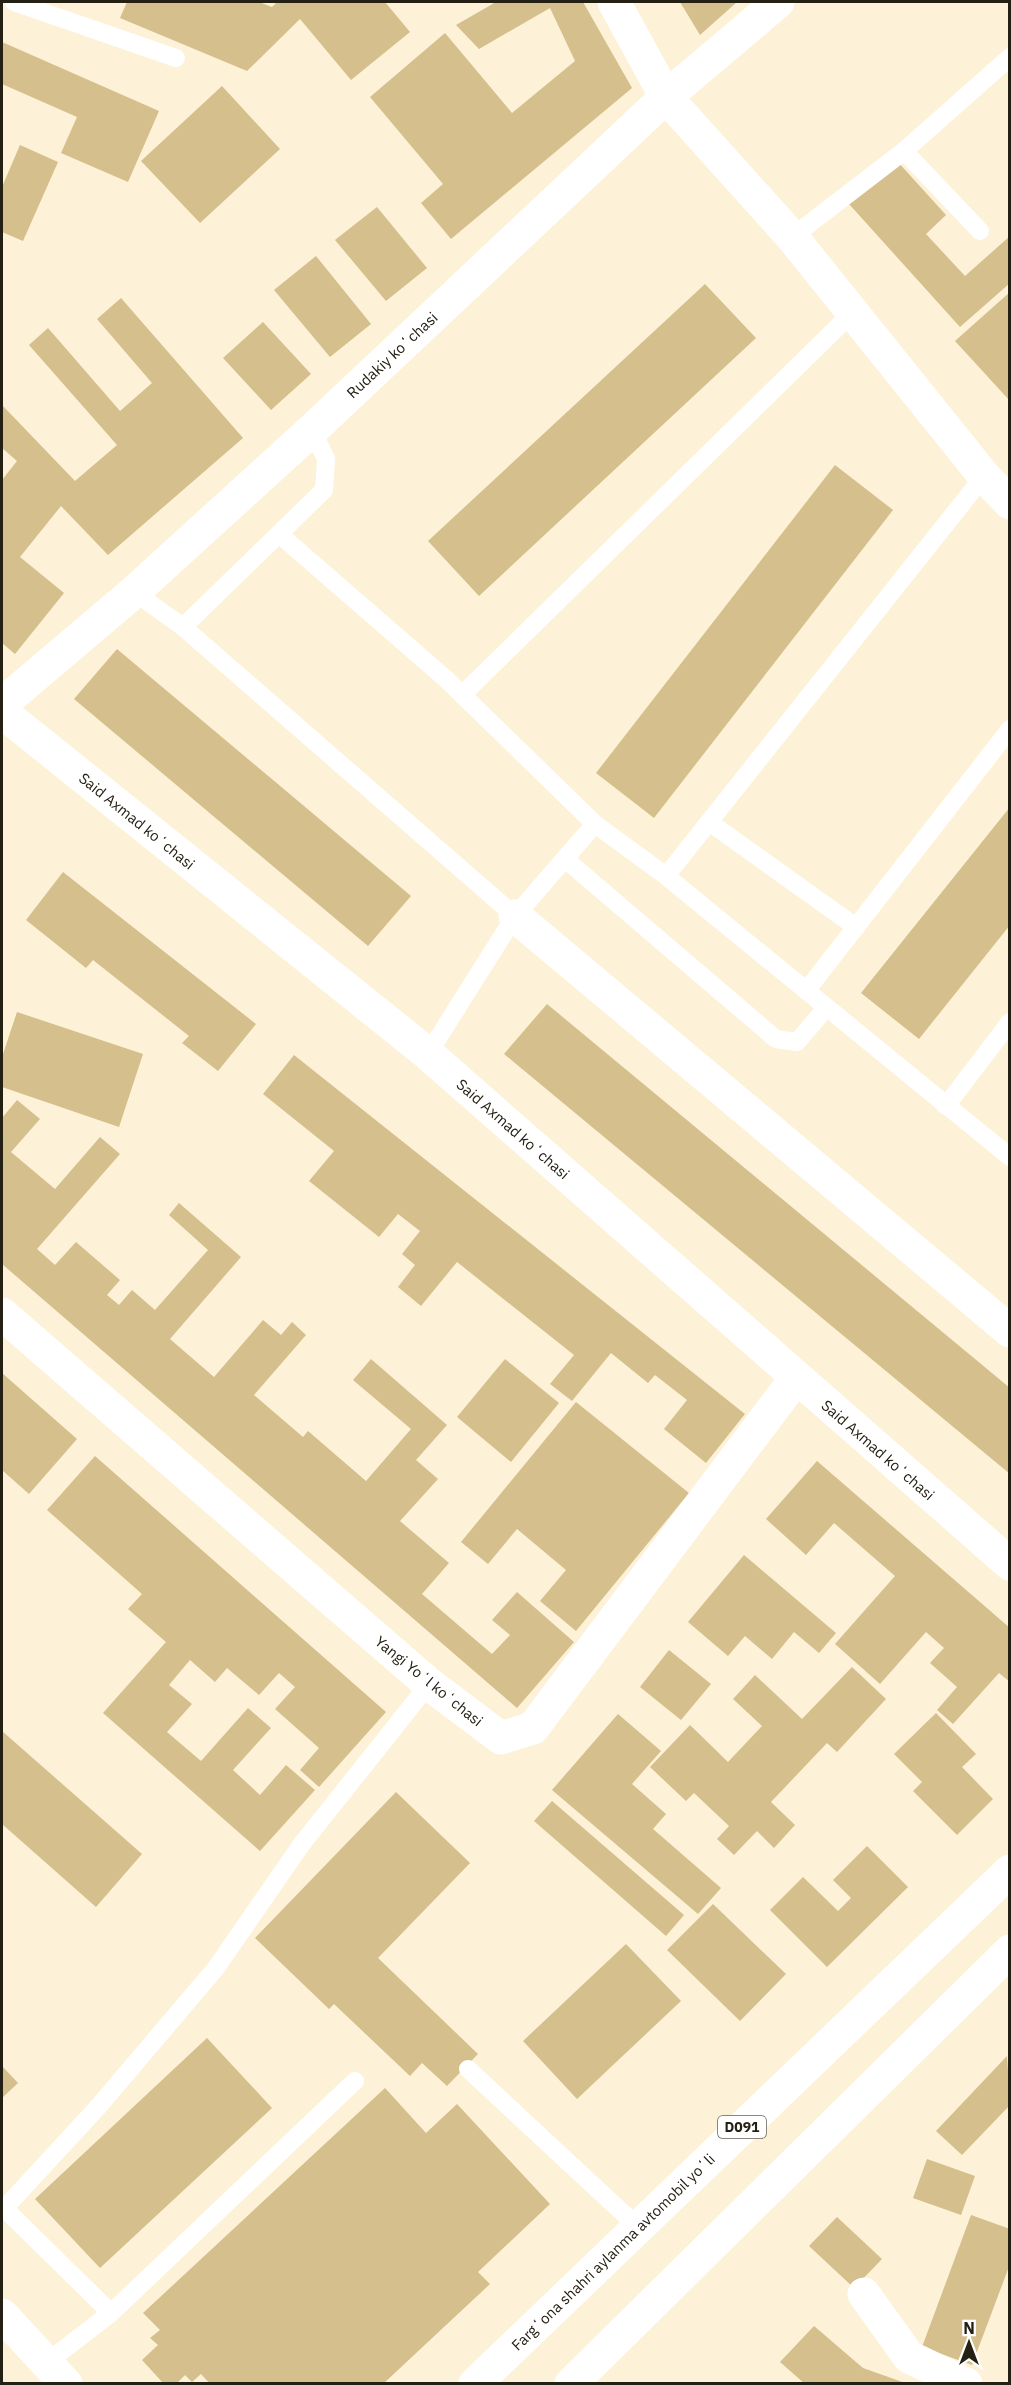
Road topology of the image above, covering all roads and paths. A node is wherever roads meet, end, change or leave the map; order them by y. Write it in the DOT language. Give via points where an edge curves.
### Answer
graph roads {
  1 [pos="14,2"];
  2 [pos="614,2"];
  3 [pos="778,2"];
  4 [pos="1010,57"];
  5 [pos="176,58"];
  6 [pos="666,97"];
  7 [pos="904,151"];
  8 [pos="980,231"];
  9 [pos="792,237"];
  10 [pos="853,312"];
  11 [pos="312,430"];
  12 [pos="984,476"];
  13 [pos="1010,503"];
  14 [pos="279,534"];
  15 [pos="134,592"];
  16 [pos="183,627"];
  17 [pos="462,695"];
  18 [pos="2,704"];
  19 [pos="2,712"];
  20 [pos="1010,729"];
  21 [pos="709,822"];
  22 [pos="595,824"];
  23 [pos="565,859"];
  24 [pos="666,876"];
  25 [pos="515,916"];
  26 [pos="856,927"];
  27 [pos="806,991"];
  28 [pos="826,1008"];
  29 [pos="1010,1022"];
  30 [pos="428,1054"];
  31 [pos="945,1106"];
  32 [pos="1010,1157"];
  33 [pos="2,1314"];
  34 [pos="1010,1331"];
  35 [pos="796,1378"];
  36 [pos="1010,1564"];
  37 [pos="429,1684"];
  38 [pos="1010,1871"];
  39 [pos="1010,1951"];
  40 [pos="468,2069"];
  41 [pos="355,2081"];
  42 [pos="3,2210"];
  43 [pos="638,2228"];
  44 [pos="864,2294"];
  45 [pos="111,2313"];
  46 [pos="2,2315"];
  47 [pos="56,2373"];
  48 [pos="475,2384"];
  49 [pos="572,2384"];
  50 [pos="966,2384"];
  1 -- 5 [label="lane"];
  2 -- 6 [label="main road"];
  3 -- 6 [label="main road, Rudakiy koʻchasi"];
  4 -- 7 [label="lane"];
  6 -- 9 [label="main road"];
  6 -- 11 [label="main road, Rudakiy koʻchasi"];
  7 -- 8 [label="lane"];
  7 -- 9 [label="lane"];
  9 -- 10 [label="main road"];
  10 -- 12 [label="main road"];
  10 -- 17 [label="lane"];
  11 -- 14 [label="lane" via="326,459 324,490"];
  11 -- 15 [label="main road, Rudakiy koʻchasi"];
  12 -- 13 [label="main road"];
  12 -- 21 [label="lane"];
  14 -- 16 [label="lane"];
  14 -- 17 [label="lane"];
  15 -- 16 [label="lane"];
  15 -- 18 [label="main road, Rudakiy koʻchasi"];
  16 -- 25 [label="lane"];
  17 -- 22 [label="lane"];
  19 -- 30 [label="main road, Said Axmad koʻchasi"];
  20 -- 26 [label="lane"];
  21 -- 24 [label="lane"];
  21 -- 26 [label="lane"];
  22 -- 23 [label="lane"];
  22 -- 24 [label="lane"];
  23 -- 25 [label="lane"];
  23 -- 28 [label="lane" via="776,1039 797,1042"];
  24 -- 27 [label="lane"];
  25 -- 30 [label="lane"];
  25 -- 34 [label="main road"];
  26 -- 27 [label="lane"];
  27 -- 28 [label="lane"];
  28 -- 31 [label="lane"];
  29 -- 31 [label="lane"];
  30 -- 35 [label="main road, Said Axmad koʻchasi"];
  31 -- 32 [label="lane"];
  33 -- 37 [label="main road, Yangi Yoʻl koʻchasi"];
  35 -- 36 [label="main road, Said Axmad koʻchasi"];
  35 -- 37 [label="main road, Yangi Yoʻl koʻchasi" via="533,1728 501,1738"];
  37 -- 42 [label="lane" via="301,1845 216,1968 98,2107"];
  38 -- 43 [label="main road, Fargʻona shahri aylanma avtomobil yoʻli / D091"];
  39 -- 49 [label="main road"];
  40 -- 43 [label="lane"];
  41 -- 45 [label="lane"];
  42 -- 45 [label="lane"];
  43 -- 48 [label="main road, Fargʻona shahri aylanma avtomobil yoʻli / D091"];
  44 -- 50 [label="main road" via="909,2357"];
  45 -- 47 [label="lane"];
  46 -- 47 [label="main road"];
}
